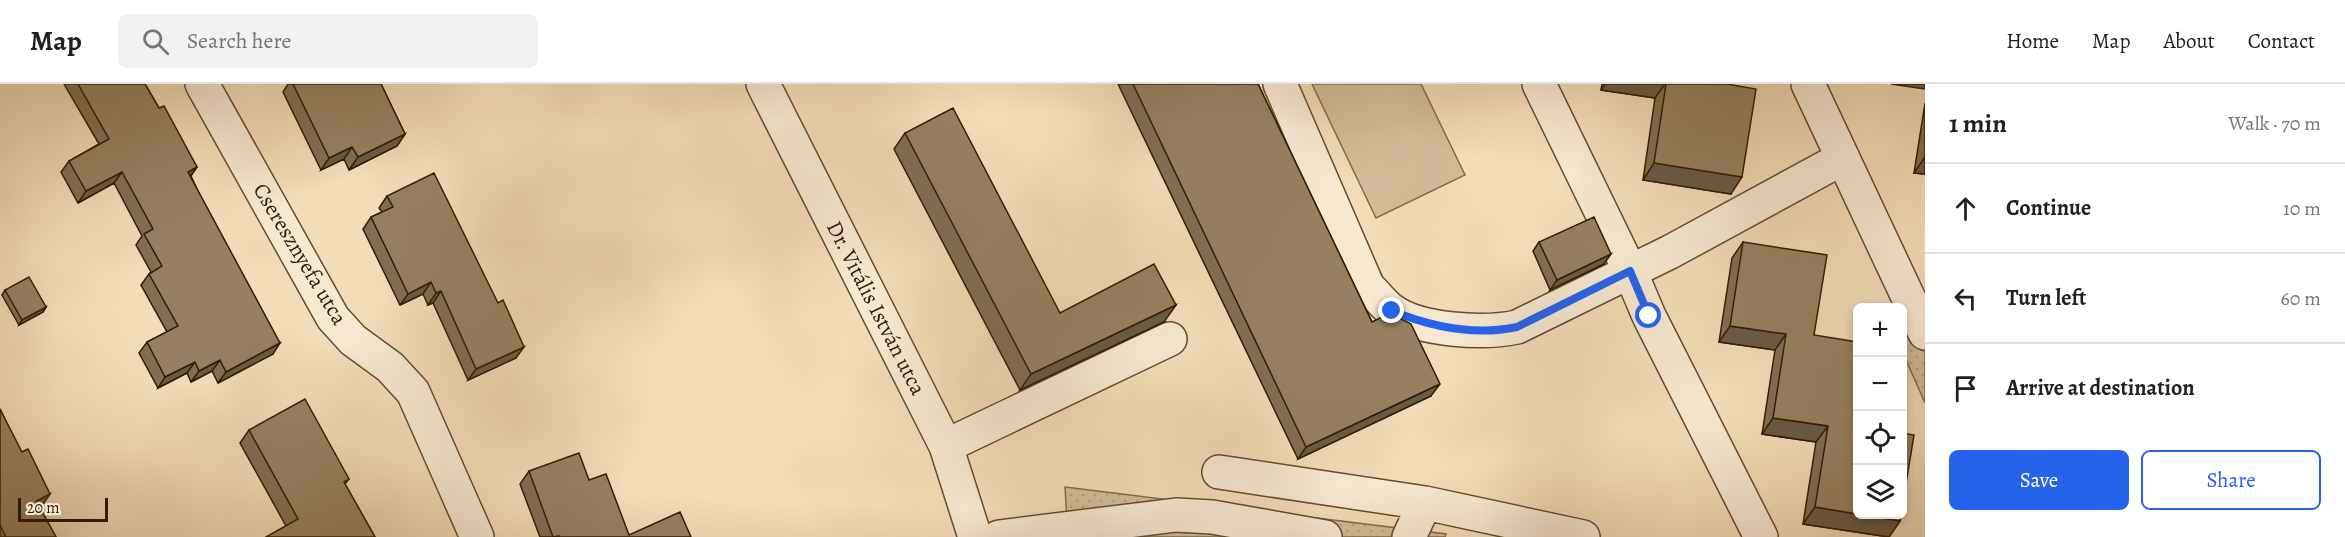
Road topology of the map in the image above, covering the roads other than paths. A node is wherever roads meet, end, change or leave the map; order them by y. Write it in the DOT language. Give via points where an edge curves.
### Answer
graph roads {
  1 [pos="202,84"];
  2 [pos="763,84"];
  3 [pos="1280,84"];
  4 [pos="1539,84"];
  5 [pos="1808,84"];
  6 [pos="1843,158"];
  7 [pos="1630,271"];
  8 [pos="1925,333"];
  9 [pos="1170,339"];
  10 [pos="946,446"];
  11 [pos="1219,472"];
  12 [pos="1425,503"];
  13 [pos="477,537"];
  14 [pos="975,537"];
  15 [pos="999,537"];
  16 [pos="1325,537"];
  17 [pos="1409,537"];
  18 [pos="1583,537"];
  19 [pos="1761,537"];
  1 -- 13 [label="street, Cseresznyefa utca" via="333,318 413,392"];
  2 -- 10 [label="street, Dr. Vitális István utca"];
  3 -- 7 [label="street" via="1368,287 1392,311 1425,324 1501,330 1517,327"];
  4 -- 7 [label="street"];
  5 -- 6 [label="street"];
  6 -- 7 [label="street"];
  6 -- 8 [label="street"];
  7 -- 19 [label="street"];
  9 -- 10 [label="street"];
  10 -- 14 [label="street, Dr. Vitális István utca"];
  11 -- 12 [label="street"];
  12 -- 17 [label="street"];
  12 -- 18 [label="street"];
  15 -- 16 [label="street" via="1176,515 1212,517"];
}
